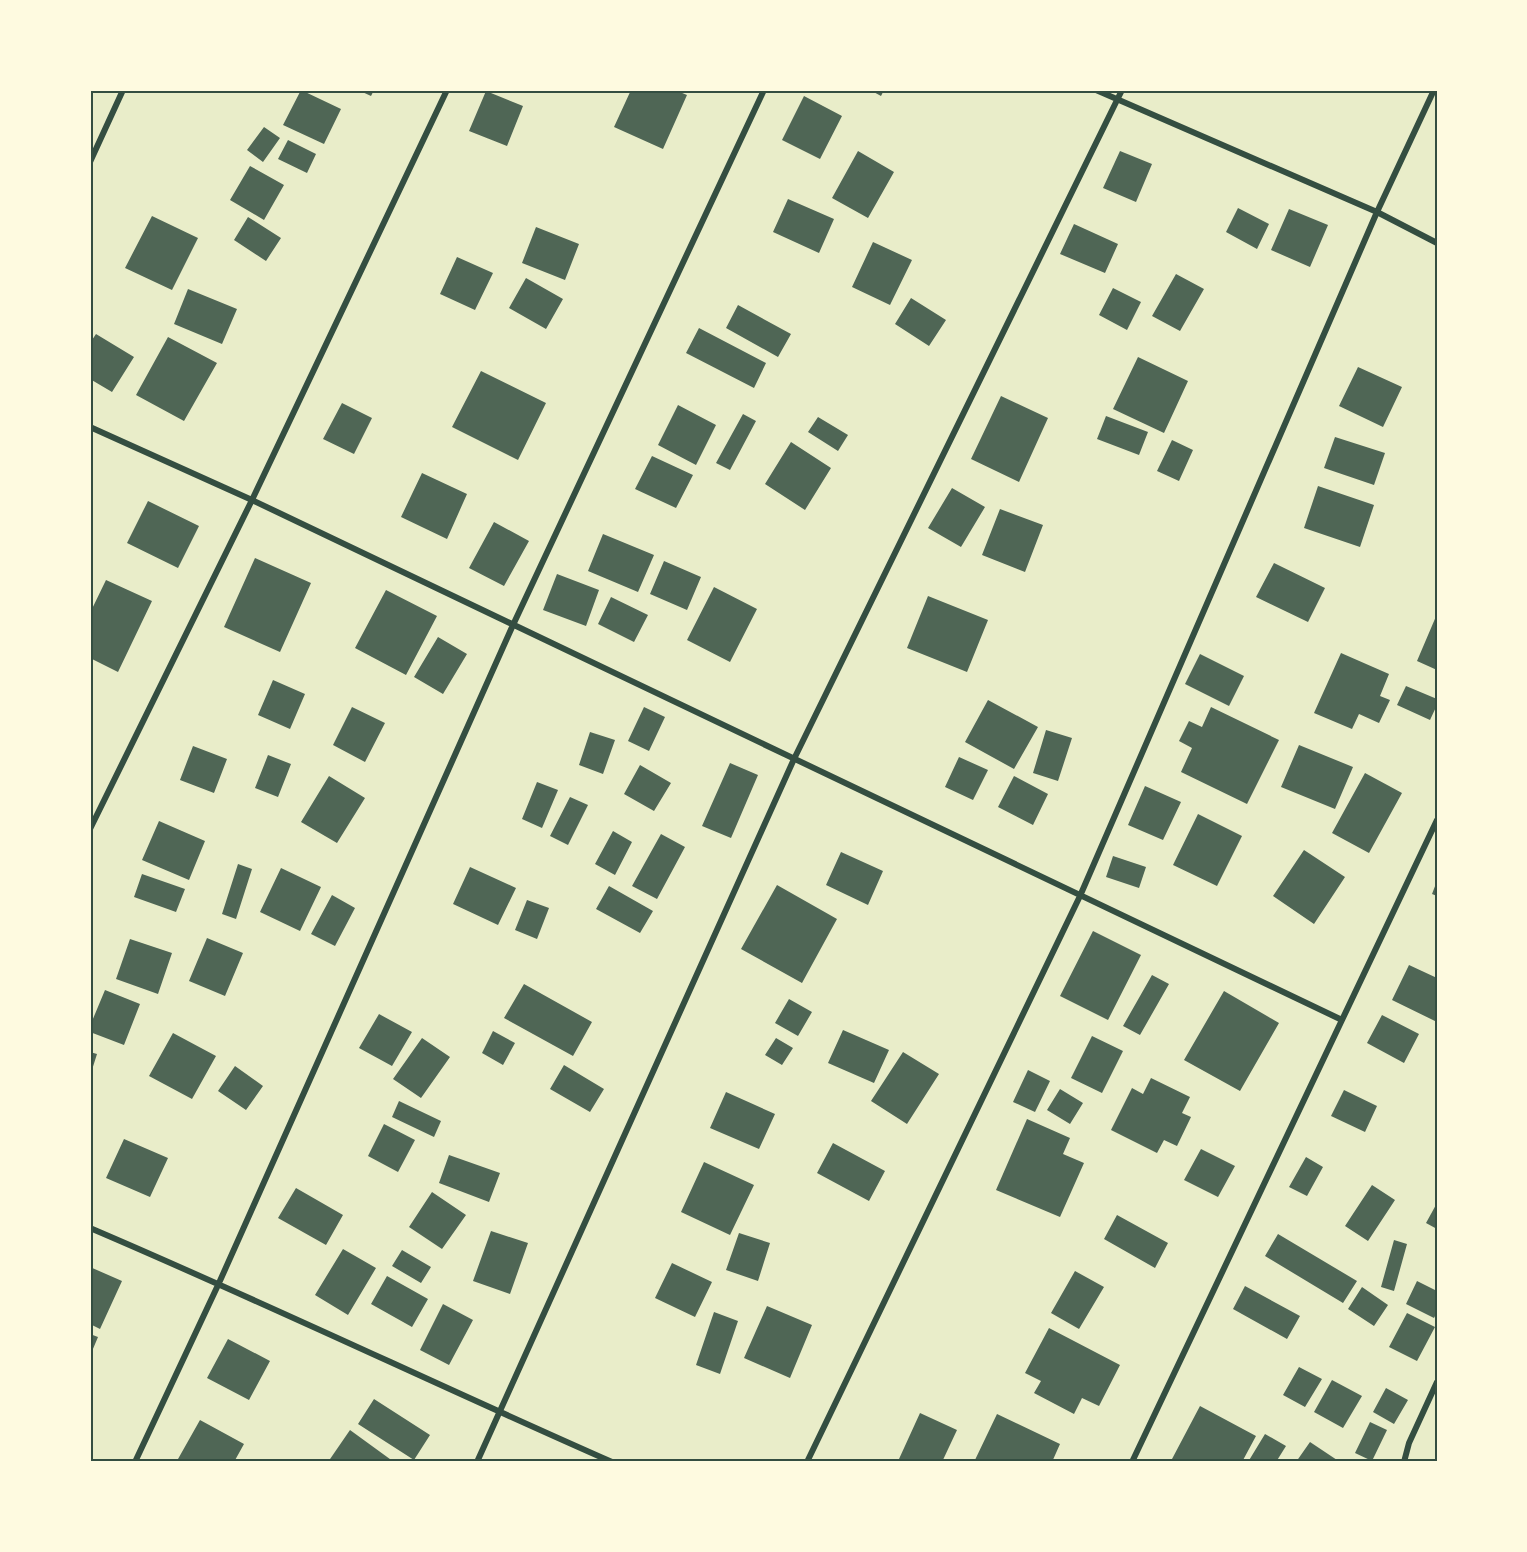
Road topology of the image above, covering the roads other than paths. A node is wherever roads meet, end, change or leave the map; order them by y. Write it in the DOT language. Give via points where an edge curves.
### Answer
graph roads {
  1 [pos="123,90"];
  2 [pos="447,90"];
  3 [pos="764,90"];
  4 [pos="1096,90"];
  5 [pos="1122,90"];
  6 [pos="1434,90"];
  7 [pos="1118,100"];
  8 [pos="90,162"];
  9 [pos="1377,212"];
  10 [pos="1437,243"];
  11 [pos="90,428"];
  12 [pos="252,500"];
  13 [pos="513,626"];
  14 [pos="794,759"];
  15 [pos="1437,820"];
  16 [pos="90,829"];
  17 [pos="1080,896"];
  18 [pos="1342,1020"];
  19 [pos="90,1228"];
  20 [pos="219,1283"];
  21 [pos="1437,1382"];
  22 [pos="500,1413"];
  23 [pos="135,1462"];
  24 [pos="477,1462"];
  25 [pos="612,1462"];
  26 [pos="807,1462"];
  27 [pos="1132,1462"];
  28 [pos="1404,1462"];
  1 -- 8 [label="street"];
  2 -- 12 [label="street"];
  3 -- 13 [label="street"];
  4 -- 7 [label="street"];
  5 -- 7 [label="street"];
  6 -- 9 [label="street"];
  7 -- 9 [label="street"];
  7 -- 14 [label="street"];
  9 -- 10 [label="street"];
  9 -- 17 [label="street"];
  11 -- 12 [label="street"];
  12 -- 13 [label="street"];
  12 -- 16 [label="street"];
  13 -- 14 [label="street"];
  13 -- 20 [label="street"];
  14 -- 17 [label="street"];
  14 -- 22 [label="street"];
  15 -- 18 [label="street"];
  17 -- 18 [label="street"];
  17 -- 26 [label="street"];
  18 -- 27 [label="street"];
  19 -- 20 [label="street"];
  20 -- 22 [label="street"];
  20 -- 23 [label="street"];
  21 -- 28 [label="street"];
  22 -- 24 [label="street"];
  22 -- 25 [label="street"];
}
